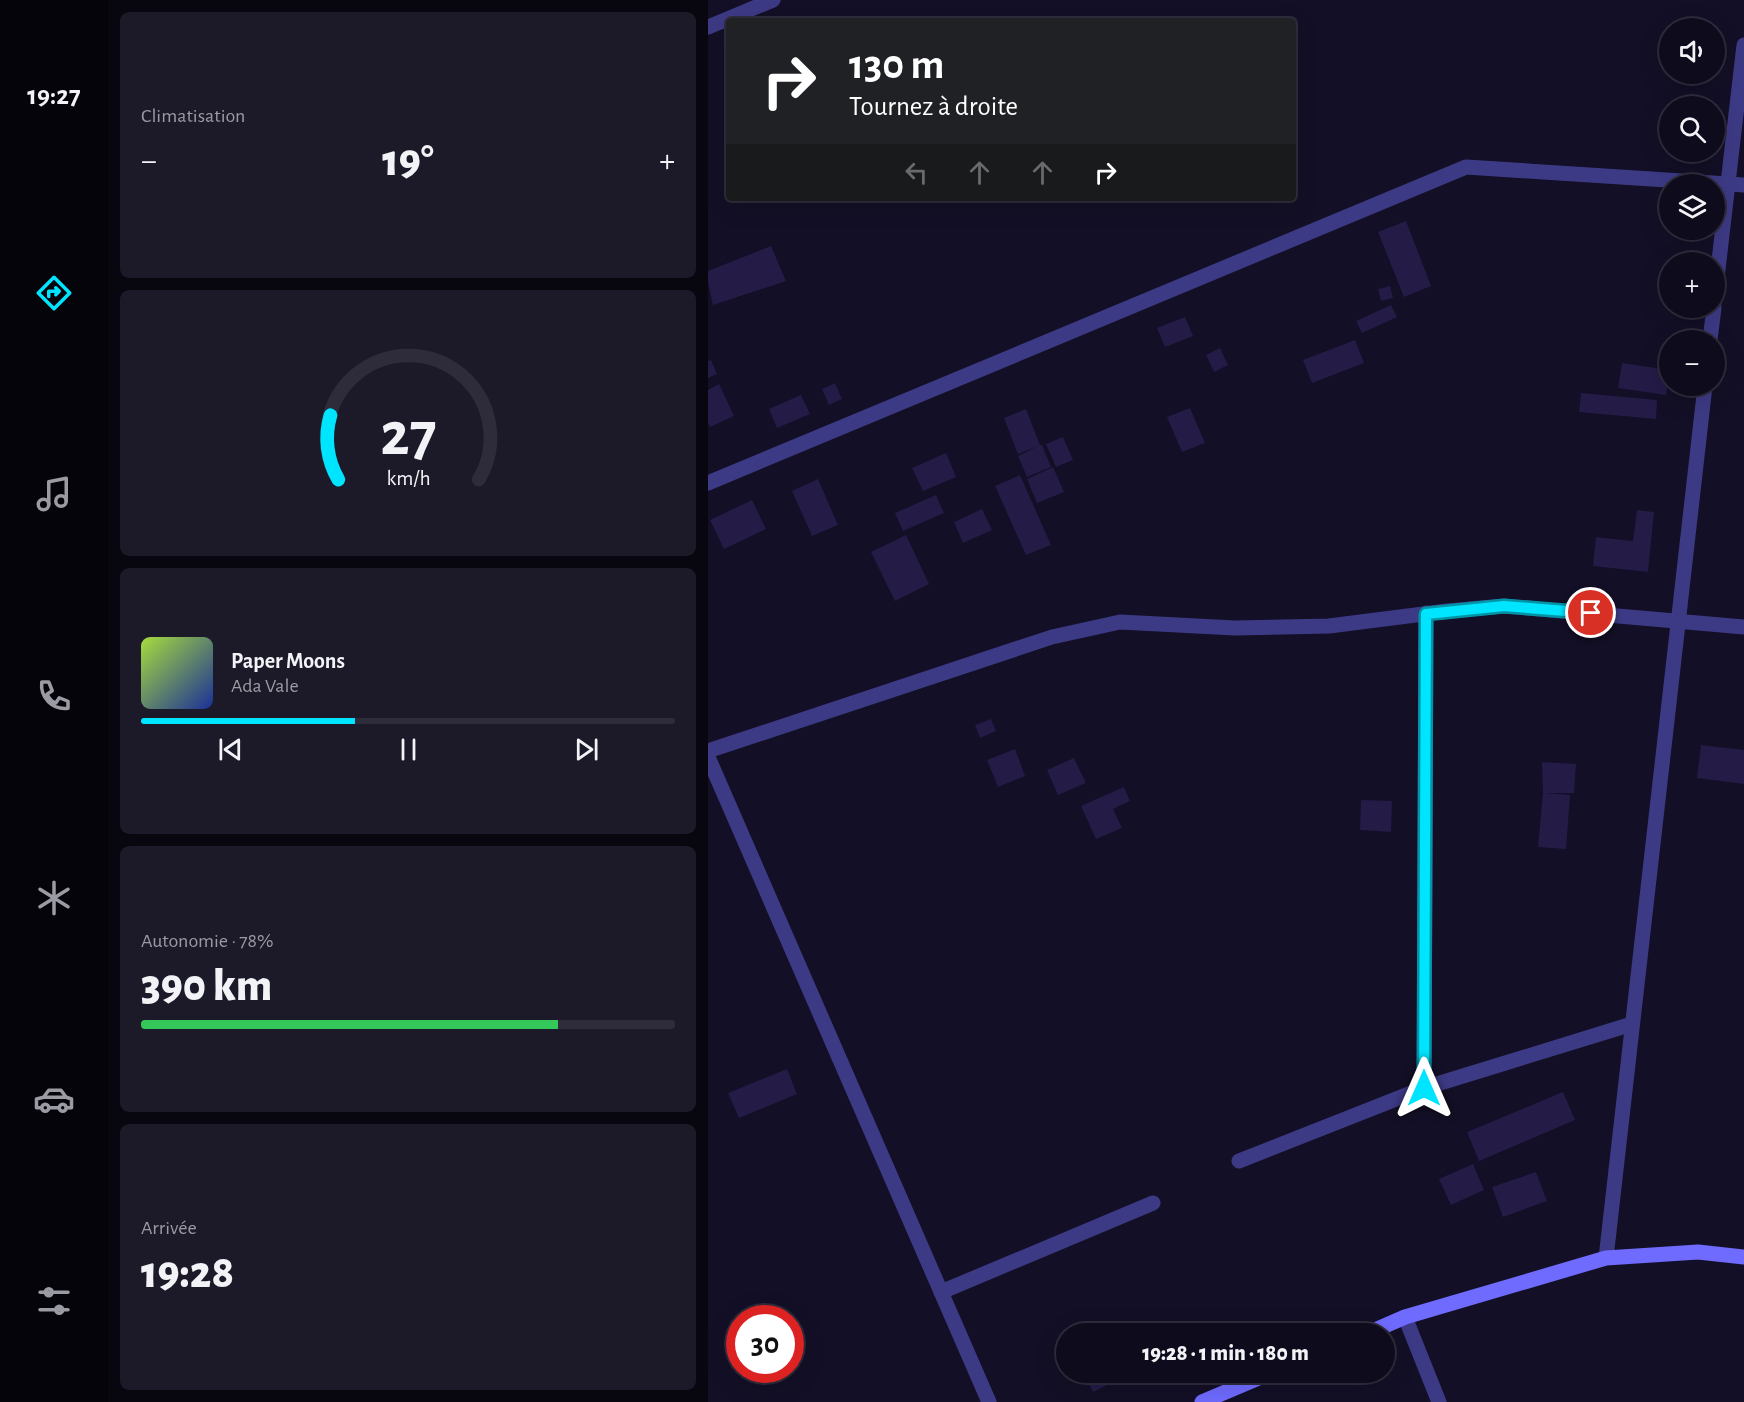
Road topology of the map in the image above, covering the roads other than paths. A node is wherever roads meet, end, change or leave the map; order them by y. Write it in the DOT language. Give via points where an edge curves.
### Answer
graph roads {
  1 [pos="773,0"];
  2 [pos="730,18"];
  3 [pos="726,20"];
  4 [pos="708,27"];
  5 [pos="1744,45"];
  6 [pos="1728,184"];
  7 [pos="1744,185"];
  8 [pos="1720,252"];
  9 [pos="1704,396"];
  10 [pos="708,483"];
  11 [pos="1426,614"];
  12 [pos="1678,620"];
  13 [pos="1744,627"];
  14 [pos="708,751"];
  15 [pos="708,757"];
  16 [pos="1632,1024"];
  17 [pos="1424,1088"];
  18 [pos="1239,1161"];
  19 [pos="1153,1203"];
  20 [pos="1606,1257"];
  21 [pos="1744,1257"];
  22 [pos="941,1292"];
  23 [pos="1405,1317"];
  24 [pos="1391,1323"];
  25 [pos="1247,1383"];
  26 [pos="989,1402"];
  27 [pos="1202,1402"];
  28 [pos="1439,1402"];
  1 -- 2 [label="street"];
  3 -- 4 [label="street"];
  5 -- 6 [label="street"];
  6 -- 7 [label="street"];
  6 -- 8 [label="street"];
  6 -- 10 [label="street" via="1466,167"];
  9 -- 12 [label="street"];
  11 -- 12 [label="street" via="1504,606"];
  11 -- 14 [label="street" via="1329,626 1235,628 1120,622 1052,637"];
  11 -- 17 [label="street"];
  12 -- 13 [label="street"];
  12 -- 16 [label="street"];
  15 -- 22 [label="street"];
  16 -- 17 [label="street"];
  16 -- 20 [label="street"];
  17 -- 18 [label="street"];
  19 -- 22 [label="street"];
  20 -- 21 [label="street" via="1698,1252"];
  20 -- 23 [label="street"];
  22 -- 26 [label="street"];
  23 -- 24 [label="street"];
  23 -- 28 [label="street"];
  25 -- 27 [label="street"];
}
